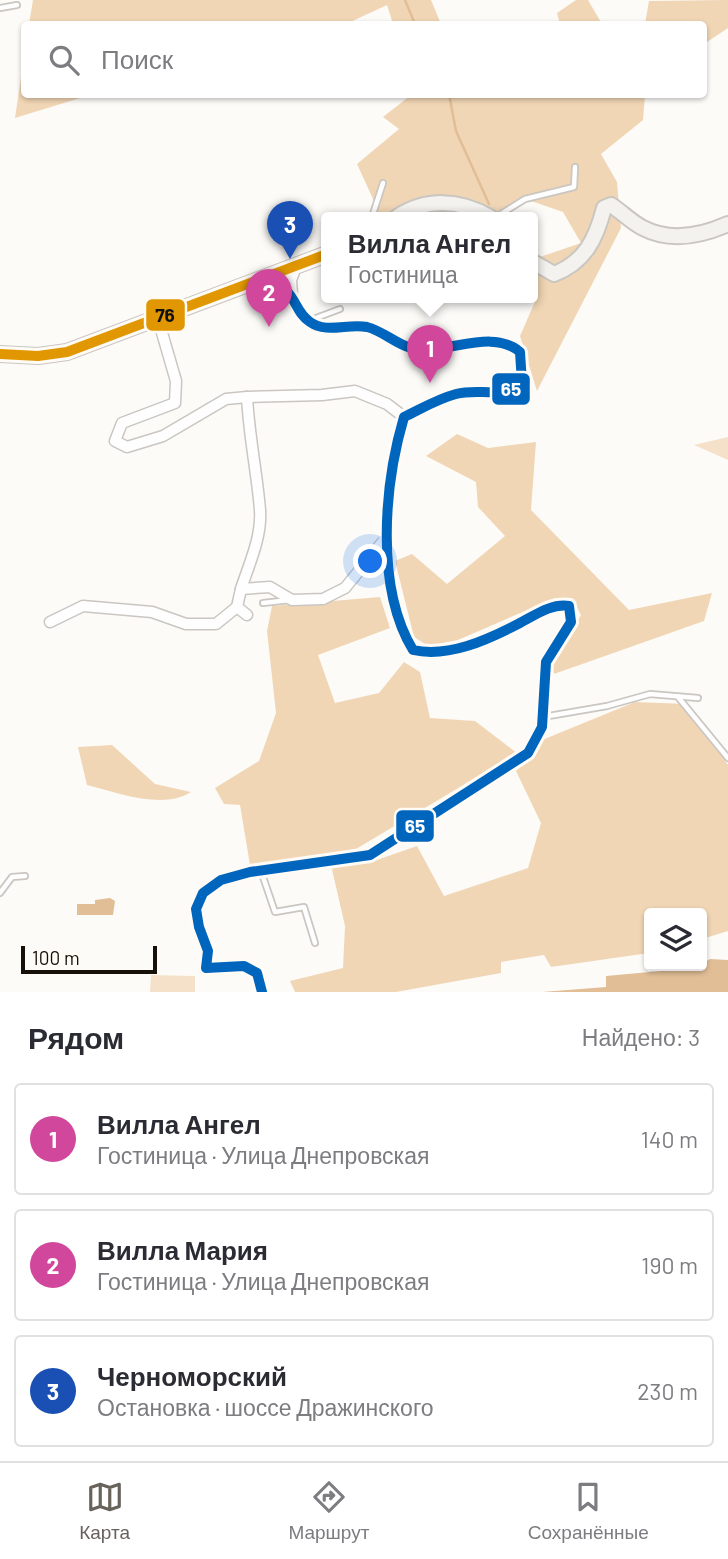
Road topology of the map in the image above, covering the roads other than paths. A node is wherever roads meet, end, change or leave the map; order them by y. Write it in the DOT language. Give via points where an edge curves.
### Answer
graph roads {
  1 [pos="17,5"];
  2 [pos="0,8"];
  3 [pos="575,167"];
  4 [pos="383,183"];
  5 [pos="374,212"];
  6 [pos="404,212"];
  7 [pos="476,212"];
  8 [pos="504,212"];
  9 [pos="728,224"];
  10 [pos="321,258"];
  11 [pos="538,266"];
  12 [pos="296,267"];
  13 [pos="266,279"];
  14 [pos="292,295"];
  15 [pos="340,309"];
  16 [pos="158,319"];
  17 [pos="307,321"];
  18 [pos="0,354"];
  19 [pos="247,397"];
  20 [pos="404,417"];
  21 [pos="385,538"];
  22 [pos="241,589"];
  23 [pos="292,600"];
  24 [pos="263,603"];
  25 [pos="237,607"];
  26 [pos="247,615"];
  27 [pos="50,622"];
  28 [pos="677,696"];
  29 [pos="698,698"];
  30 [pos="542,717"];
  31 [pos="728,758"];
  32 [pos="261,870"];
  33 [pos="24,876"];
  34 [pos="0,893"];
  35 [pos="315,943"];
  36 [pos="262,992"];
  1 -- 2 [label="lane"];
  3 -- 8 [label="lane" via="574,187 525,199"];
  4 -- 5 [label="lane"];
  6 -- 7 [label="main road" via="429,203 452,203"];
  9 -- 11 [label="main road" via="691,237 657,233 642,228 611,205 604,208 598,232 583,257 554,274"];
  10 -- 12 [label="main road"];
  12 -- 13 [label="main road"];
  12 -- 14 [label="street"];
  13 -- 14 [label="street"];
  13 -- 16 [label="main road"];
  14 -- 17 [label="street"];
  15 -- 17 [label="lane"];
  16 -- 18 [label="main road" via="67,352"];
  16 -- 19 [label="street" via="176,382 175,403 122,422 115,441 127,447 163,436 226,399"];
  17 -- 20 [label="street" via="321,328 366,327 411,348 492,343 513,346 520,352 522,383 513,389 460,393"];
  19 -- 20 [label="street" via="355,391 387,404"];
  19 -- 22 [label="street" via="260,512 257,543"];
  20 -- 21 [label="street"];
  21 -- 23 [label="street" via="345,588 323,598"];
  21 -- 30 [label="street" via="403,635 413,650 430,654 448,651 501,633 558,604 569,606 571,622 546,662"];
  22 -- 23 [label="street" via="270,587"];
  22 -- 25 [label="street"];
  23 -- 24 [label="lane"];
  25 -- 26 [label="street"];
  25 -- 27 [label="street" via="216,624 186,624 152,612 83,606"];
  28 -- 29 [label="lane"];
  28 -- 30 [label="lane" via="650,694"];
  28 -- 31 [label="lane"];
  30 -- 32 [label="street" via="542,727 528,753 370,855"];
  32 -- 35 [label="lane" via="275,912 304,907"];
  32 -- 36 [label="street" via="221,880 203,893 196,909 208,951 206,968 244,966 257,973"];
  33 -- 34 [label="lane" via="12,877"];
}
